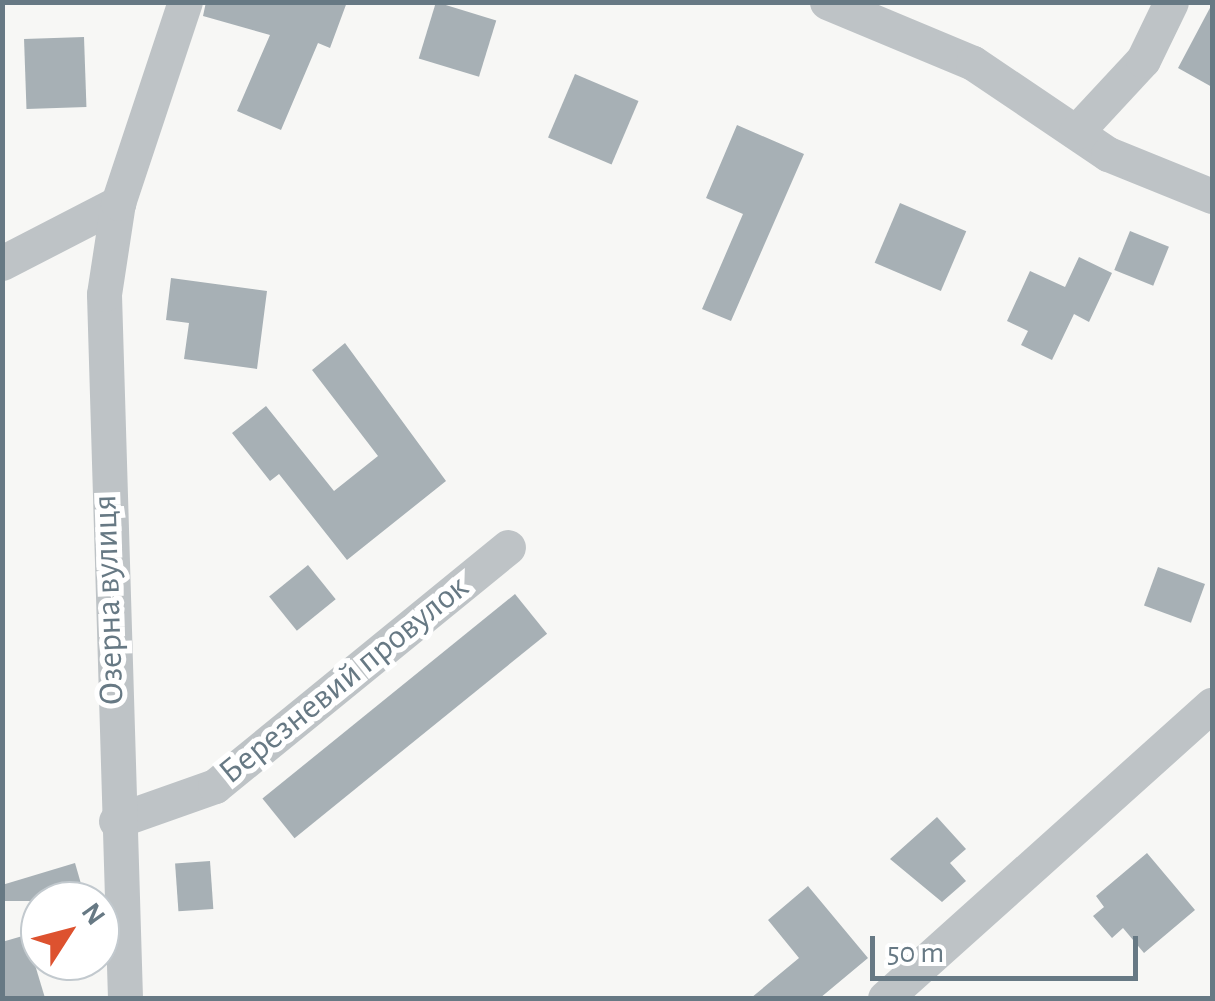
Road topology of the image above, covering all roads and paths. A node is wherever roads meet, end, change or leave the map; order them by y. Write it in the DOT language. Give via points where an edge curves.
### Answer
graph roads {
  1 [pos="185,2"];
  2 [pos="827,2"];
  3 [pos="1172,2"];
  4 [pos="1076,132"];
  5 [pos="1212,196"];
  6 [pos="118,203"];
  7 [pos="2,264"];
  8 [pos="508,548"];
  9 [pos="1212,705"];
  10 [pos="116,820"];
  11 [pos="124,998"];
  12 [pos="885,998"];
  1 -- 6 [label="street, Озерна вулиця"];
  2 -- 4 [label="street" via="973,63"];
  3 -- 4 [label="street" via="1143,60"];
  4 -- 5 [label="street"];
  6 -- 7 [label="street"];
  6 -- 10 [label="street, Озерна вулиця" via="102,385"];
  8 -- 10 [label="street, Березневий провулок" via="215,786"];
  9 -- 12 [label="street"];
  10 -- 11 [label="street, Озерна вулиця"];
}
